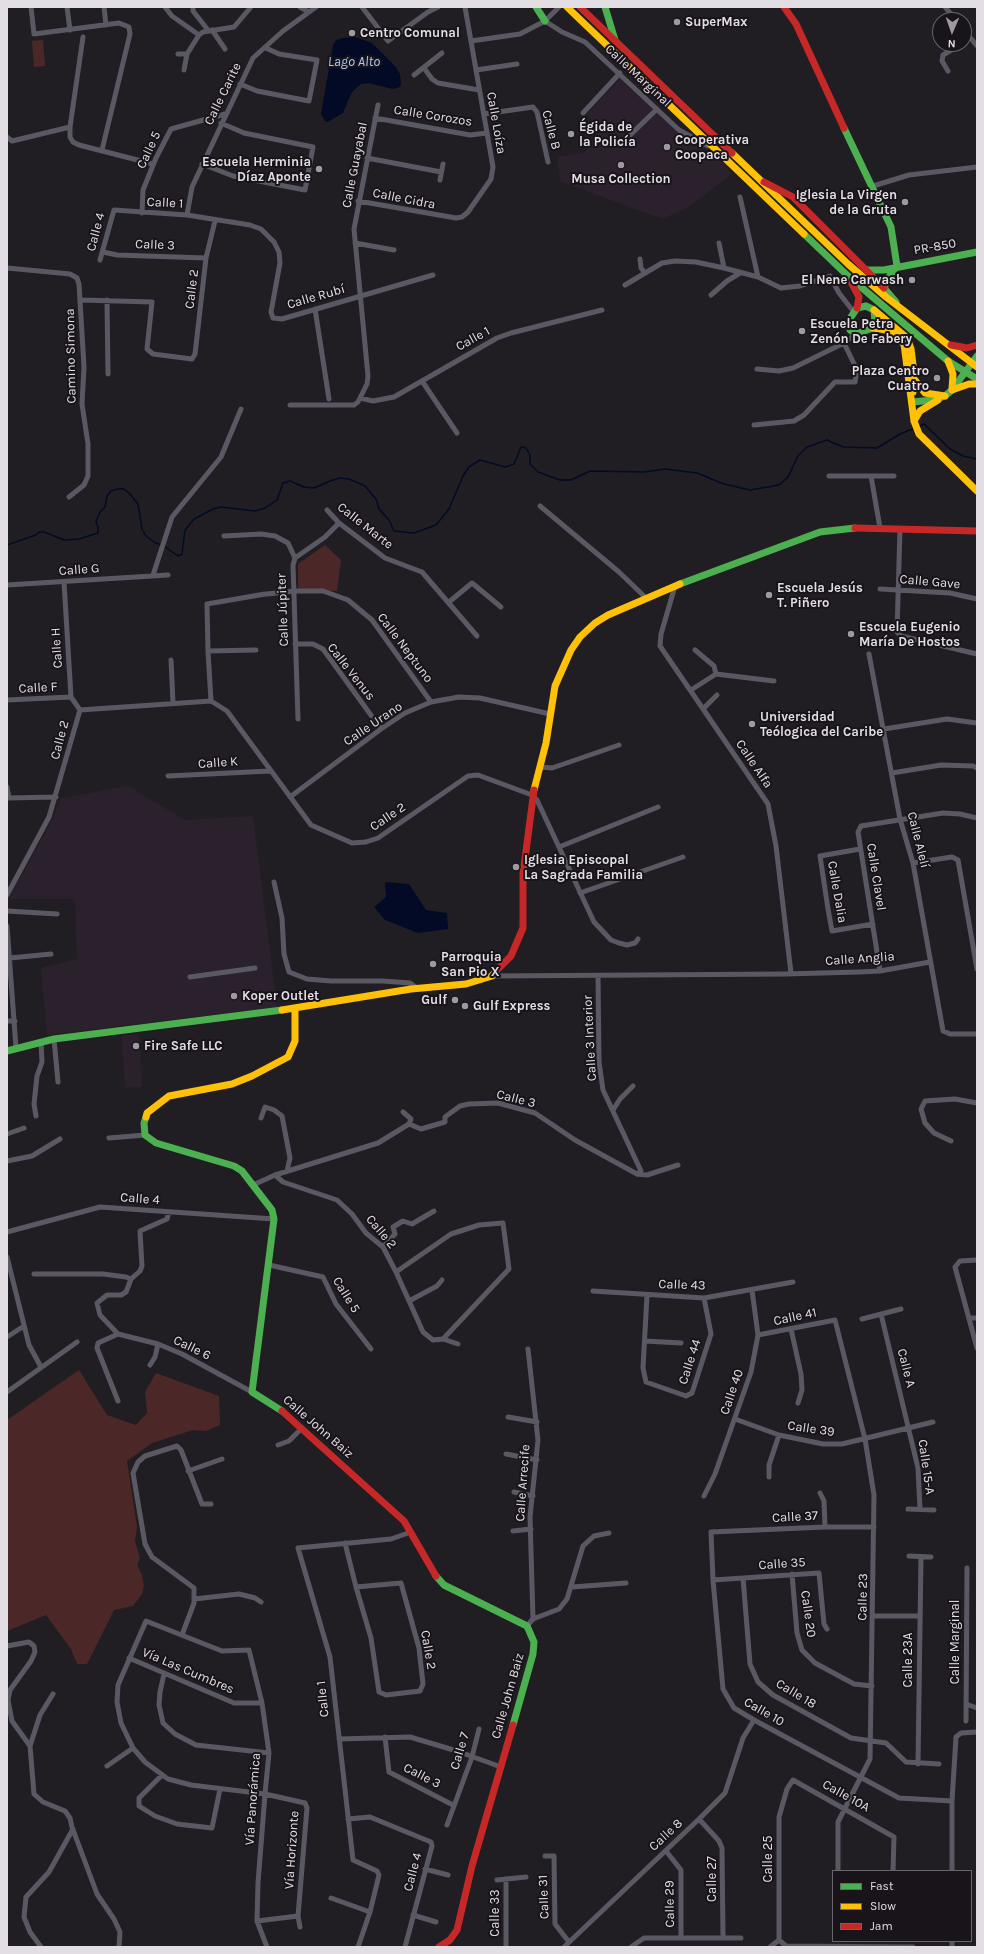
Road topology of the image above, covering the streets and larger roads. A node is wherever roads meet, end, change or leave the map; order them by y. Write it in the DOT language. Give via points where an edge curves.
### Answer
graph roads {
  1 [pos="31,7"];
  2 [pos="67,7"];
  3 [pos="104,7"];
  4 [pos="165,7"];
  5 [pos="193,7"];
  6 [pos="252,7"];
  7 [pos="300,7"];
  8 [pos="316,7"];
  9 [pos="362,7"];
  10 [pos="438,7"];
  11 [pos="465,7"];
  12 [pos="536,7"];
  13 [pos="560,7"];
  14 [pos="567,7"];
  15 [pos="580,7"];
  16 [pos="605,7"];
  17 [pos="784,7"];
  18 [pos="309,12"];
  19 [pos="545,21"];
  20 [pos="106,25"];
  21 [pos="70,30"];
  22 [pos="210,30"];
  23 [pos="199,35"];
  24 [pos="83,37"];
  25 [pos="471,41"];
  26 [pos="615,41"];
  27 [pos="266,48"];
  28 [pos="225,49"];
  29 [pos="948,52"];
  30 [pos="442,53"];
  31 [pos="178,54"];
  32 [pos="187,54"];
  33 [pos="517,64"];
  34 [pos="424,68"];
  35 [pos="184,70"];
  36 [pos="476,70"];
  37 [pos="948,71"];
  38 [pos="620,73"];
  39 [pos="414,75"];
  40 [pos="240,84"];
  41 [pos="479,90"];
  42 [pos="378,105"];
  43 [pos="657,109"];
  44 [pos="583,113"];
  45 [pos="226,114"];
  46 [pos="484,114"];
  47 [pos="376,118"];
  48 [pos="221,123"];
  49 [pos="70,127"];
  50 [pos="487,133"];
  51 [pos="7,137"];
  52 [pos="624,141"];
  53 [pos="716,149"];
  54 [pos="102,150"];
  55 [pos="367,158"];
  56 [pos="548,162"];
  57 [pos="153,164"];
  58 [pos="202,164"];
  59 [pos="443,164"];
  60 [pos="977,167"];
  61 [pos="441,172"];
  62 [pos="440,180"];
  63 [pos="761,181"];
  64 [pos="873,186"];
  65 [pos="740,197"];
  66 [pos="358,201"];
  67 [pos="114,210"];
  68 [pos="142,213"];
  69 [pos="187,215"];
  70 [pos="446,218"];
  71 [pos="215,221"];
  72 [pos="355,243"];
  73 [pos="719,243"];
  74 [pos="394,250"];
  75 [pos="103,252"];
  76 [pos="977,252"];
  77 [pos="206,258"];
  78 [pos="640,259"];
  79 [pos="100,260"];
  80 [pos="897,266"];
  81 [pos="7,268"];
  82 [pos="724,268"];
  83 [pos="867,270"];
  84 [pos="645,273"];
  85 [pos="740,273"];
  86 [pos="433,275"];
  87 [pos="848,276"];
  88 [pos="758,277"];
  89 [pos="625,285"];
  90 [pos="884,288"];
  91 [pos="711,295"];
  92 [pos="360,296"];
  93 [pos="81,300"];
  94 [pos="107,300"];
  95 [pos="315,309"];
  96 [pos="855,309"];
  97 [pos="602,310"];
  98 [pos="874,310"];
  99 [pos="902,310"];
  100 [pos="873,328"];
  101 [pos="856,334"];
  102 [pos="844,343"];
  103 [pos="946,344"];
  104 [pos="977,345"];
  105 [pos="977,356"];
  106 [pos="948,361"];
  107 [pos="974,365"];
  108 [pos="757,369"];
  109 [pos="966,372"];
  110 [pos="108,374"];
  111 [pos="914,379"];
  112 [pos="977,379"];
  113 [pos="422,381"];
  114 [pos="977,384"];
  115 [pos="952,390"];
  116 [pos="945,396"];
  117 [pos="360,398"];
  118 [pos="329,399"];
  119 [pos="912,402"];
  120 [pos="290,405"];
  121 [pos="241,409"];
  122 [pos="754,425"];
  123 [pos="915,426"];
  124 [pos="457,433"];
  125 [pos="829,476"];
  126 [pos="871,476"];
  127 [pos="894,476"];
  128 [pos="977,491"];
  129 [pos="69,497"];
  130 [pos="540,506"];
  131 [pos="327,510"];
  132 [pos="339,523"];
  133 [pos="880,528"];
  134 [pos="900,529"];
  135 [pos="977,531"];
  136 [pos="224,536"];
  137 [pos="295,558"];
  138 [pos="153,575"];
  139 [pos="168,575"];
  140 [pos="64,582"];
  141 [pos="7,586"];
  142 [pos="675,586"];
  143 [pos="880,590"];
  144 [pos="898,590"];
  145 [pos="294,591"];
  146 [pos="647,599"];
  147 [pos="977,599"];
  148 [pos="448,602"];
  149 [pos="501,607"];
  150 [pos="477,636"];
  151 [pos="295,644"];
  152 [pos="256,650"];
  153 [pos="695,650"];
  154 [pos="208,651"];
  155 [pos="869,654"];
  156 [pos="977,654"];
  157 [pos="171,660"];
  158 [pos="716,674"];
  159 [pos="774,681"];
  160 [pos="691,690"];
  161 [pos="717,695"];
  162 [pos="71,697"];
  163 [pos="7,700"];
  164 [pos="211,701"];
  165 [pos="431,702"];
  166 [pos="173,704"];
  167 [pos="704,708"];
  168 [pos="80,710"];
  169 [pos="550,714"];
  170 [pos="298,718"];
  171 [pos="977,723"];
  172 [pos="381,728"];
  173 [pos="884,729"];
  174 [pos="619,745"];
  175 [pos="541,768"];
  176 [pos="977,768"];
  177 [pos="270,771"];
  178 [pos="892,773"];
  179 [pos="168,776"];
  180 [pos="7,787"];
  181 [pos="532,795"];
  182 [pos="56,797"];
  183 [pos="290,797"];
  184 [pos="8,798"];
  185 [pos="658,807"];
  186 [pos="977,818"];
  187 [pos="900,819"];
  188 [pos="559,847"];
  189 [pos="860,849"];
  190 [pos="683,857"];
  191 [pos="913,863"];
  192 [pos="274,882"];
  193 [pos="580,893"];
  194 [pos="7,895"];
  195 [pos="7,912"];
  196 [pos="57,914"];
  197 [pos="873,924"];
  198 [pos="7,926"];
  199 [pos="638,939"];
  200 [pos="50,954"];
  201 [pos="10,958"];
  202 [pos="930,962"];
  203 [pos="255,968"];
  204 [pos="9,969"];
  205 [pos="977,969"];
  206 [pos="880,971"];
  207 [pos="791,973"];
  208 [pos="492,976"];
  209 [pos="598,976"];
  210 [pos="190,977"];
  211 [pos="418,989"];
  212 [pos="295,1008"];
  213 [pos="7,1021"];
  214 [pos="14,1021"];
  215 [pos="977,1034"];
  216 [pos="54,1039"];
  217 [pos="41,1042"];
  218 [pos="16,1048"];
  219 [pos="7,1051"];
  220 [pos="58,1082"];
  221 [pos="633,1086"];
  222 [pos="977,1103"];
  223 [pos="613,1110"];
  224 [pos="403,1112"];
  225 [pos="36,1116"];
  226 [pos="261,1118"];
  227 [pos="409,1124"];
  228 [pos="24,1128"];
  229 [pos="7,1134"];
  230 [pos="145,1135"];
  231 [pos="109,1138"];
  232 [pos="60,1139"];
  233 [pos="951,1141"];
  234 [pos="7,1161"];
  235 [pos="678,1165"];
  236 [pos="287,1171"];
  237 [pos="637,1174"];
  238 [pos="275,1175"];
  239 [pos="253,1185"];
  240 [pos="434,1211"];
  241 [pos="169,1212"];
  242 [pos="274,1219"];
  243 [pos="7,1232"];
  244 [pos="383,1247"];
  245 [pos="7,1257"];
  246 [pos="975,1260"];
  247 [pos="269,1265"];
  248 [pos="396,1272"];
  249 [pos="34,1274"];
  250 [pos="131,1279"];
  251 [pos="442,1280"];
  252 [pos="9,1281"];
  253 [pos="793,1282"];
  254 [pos="752,1290"];
  255 [pos="593,1291"];
  256 [pos="647,1295"];
  257 [pos="704,1298"];
  258 [pos="409,1301"];
  259 [pos="901,1309"];
  260 [pos="881,1314"];
  261 [pos="862,1318"];
  262 [pos="969,1318"];
  263 [pos="977,1318"];
  264 [pos="835,1320"];
  265 [pos="24,1326"];
  266 [pos="791,1330"];
  267 [pos="118,1334"];
  268 [pos="758,1335"];
  269 [pos="7,1337"];
  270 [pos="443,1339"];
  271 [pos="645,1341"];
  272 [pos="77,1342"];
  273 [pos="681,1343"];
  274 [pos="158,1344"];
  275 [pos="458,1344"];
  276 [pos="528,1348"];
  277 [pos="977,1348"];
  278 [pos="371,1349"];
  279 [pos="150,1364"];
  280 [pos="41,1367"];
  281 [pos="8,1391"];
  282 [pos="252,1392"];
  283 [pos="118,1401"];
  284 [pos="798,1403"];
  285 [pos="508,1416"];
  286 [pos="735,1419"];
  287 [pos="537,1422"];
  288 [pos="933,1422"];
  289 [pos="302,1428"];
  290 [pos="909,1428"];
  291 [pos="779,1435"];
  292 [pos="865,1439"];
  293 [pos="278,1445"];
  294 [pos="506,1454"];
  295 [pos="222,1459"];
  296 [pos="537,1460"];
  297 [pos="188,1471"];
  298 [pos="769,1477"];
  299 [pos="514,1492"];
  300 [pos="820,1493"];
  301 [pos="533,1496"];
  302 [pos="704,1496"];
  303 [pos="211,1504"];
  304 [pos="908,1509"];
  305 [pos="920,1509"];
  306 [pos="934,1510"];
  307 [pos="825,1526"];
  308 [pos="874,1527"];
  309 [pos="531,1529"];
  310 [pos="512,1531"];
  311 [pos="411,1532"];
  312 [pos="717,1532"];
  313 [pos="609,1533"];
  314 [pos="345,1543"];
  315 [pos="909,1556"];
  316 [pos="920,1557"];
  317 [pos="931,1557"];
  318 [pos="967,1568"];
  319 [pos="792,1574"];
  320 [pos="743,1578"];
  321 [pos="713,1580"];
  322 [pos="626,1583"];
  323 [pos="356,1587"];
  324 [pos="572,1587"];
  325 [pos="194,1599"];
  326 [pos="260,1602"];
  327 [pos="874,1616"];
  328 [pos="919,1616"];
  329 [pos="533,1619"];
  330 [pos="527,1626"];
  331 [pos="827,1629"];
  332 [pos="182,1635"];
  333 [pos="7,1646"];
  334 [pos="129,1658"];
  335 [pos="164,1674"];
  336 [pos="872,1686"];
  337 [pos="54,1694"];
  338 [pos="262,1703"];
  339 [pos="966,1704"];
  340 [pos="977,1708"];
  341 [pos="754,1720"];
  342 [pos="966,1721"];
  343 [pos="479,1729"];
  344 [pos="977,1732"];
  345 [pos="386,1738"];
  346 [pos="339,1739"];
  347 [pos="872,1742"];
  348 [pos="30,1746"];
  349 [pos="133,1748"];
  350 [pos="268,1753"];
  351 [pos="472,1757"];
  352 [pos="918,1764"];
  353 [pos="939,1764"];
  354 [pos="107,1766"];
  355 [pos="501,1767"];
  356 [pos="162,1774"];
  357 [pos="860,1778"];
  358 [pos="793,1780"];
  359 [pos="220,1789"];
  360 [pos="265,1794"];
  361 [pos="952,1801"];
  362 [pos="453,1805"];
  363 [pos="844,1807"];
  364 [pos="348,1819"];
  365 [pos="699,1819"];
  366 [pos="446,1825"];
  367 [pos="73,1829"];
  368 [pos="666,1851"];
  369 [pos="545,1856"];
  370 [pos="425,1869"];
  371 [pos="838,1870"];
  372 [pos="893,1870"];
  373 [pos="952,1870"];
  374 [pos="448,1875"];
  375 [pos="526,1877"];
  376 [pos="506,1879"];
  377 [pos="497,1880"];
  378 [pos="331,1898"];
  379 [pos="370,1912"];
  380 [pos="413,1915"];
  381 [pos="298,1916"];
  382 [pos="257,1921"];
  383 [pos="436,1922"];
  384 [pos="300,1927"];
  385 [pos="681,1937"];
  386 [pos="723,1937"];
  387 [pos="741,1938"];
  388 [pos="779,1940"];
  389 [pos="569,1942"];
  390 [pos="41,1947"];
  391 [pos="119,1947"];
  392 [pos="267,1947"];
  393 [pos="358,1947"];
  394 [pos="405,1947"];
  395 [pos="439,1947"];
  396 [pos="506,1947"];
  397 [pos="564,1947"];
  398 [pos="631,1947"];
  399 [pos="770,1947"];
  400 [pos="838,1947"];
  401 [pos="893,1947"];
  402 [pos="913,1947"];
  1 -- 21 [label="street" via="34,34"];
  2 -- 21 [label="street"];
  3 -- 20 [label="street"];
  4 -- 23 [label="street" via="172,16"];
  5 -- 22 [label="street" via="193,11"];
  6 -- 22 [label="street" via="234,27"];
  7 -- 18 [label="street"];
  8 -- 18 [label="street, Calle Carite"];
  9 -- 10 [label="street" via="388,41"];
  11 -- 25 [label="street, Calle Loíza"];
  12 -- 19 [label="street"];
  13 -- 19 [label="street"];
  14 -- 53 [label="street"];
  15 -- 26 [label="street"];
  16 -- 26 [label="street"];
  17 -- 64 [label="street" via="796,24"];
  18 -- 27 [label="street, Calle Carite" via="283,31"];
  19 -- 25 [label="street" via="520,34"];
  19 -- 38 [label="street, Calle Marginal" via="562,32 586,42"];
  20 -- 21 [label="street"];
  20 -- 54 [label="street" via="119,23 128,27 130,34"];
  22 -- 23 [label="street"];
  22 -- 28 [label="street"];
  23 -- 32 [label="street"];
  24 -- 49 [label="street"];
  25 -- 36 [label="street, Calle Loíza"];
  26 -- 63 [label="street"];
  27 -- 40 [label="street, Calle Carite" via="253,58"];
  27 -- 40 [label="street" via="279,54 317,60 310,101 257,91"];
  29 -- 37 [label="street" via="943,55 942,61"];
  30 -- 34 [label="street"];
  31 -- 32 [label="street"];
  32 -- 35 [label="street"];
  33 -- 36 [label="street"];
  34 -- 39 [label="street"];
  34 -- 41 [label="street" via="432,79 438,82"];
  36 -- 41 [label="street, Calle Loíza"];
  38 -- 43 [label="street, Calle Marginal"];
  38 -- 44 [label="street"];
  40 -- 45 [label="street, Calle Carite"];
  41 -- 46 [label="street, Calle Loíza"];
  42 -- 47 [label="street, Calle Guayabal"];
  43 -- 52 [label="street"];
  43 -- 53 [label="street, Calle Marginal" via="679,130"];
  45 -- 48 [label="street, Calle Carite"];
  45 -- 57 [label="street, Calle 5" via="171,129"];
  46 -- 50 [label="street, Calle Loíza"];
  46 -- 56 [label="street, Calle B" via="533,107 537,112"];
  47 -- 50 [label="street, Calle Corozos" via="470,135"];
  47 -- 55 [label="street, Calle Guayabal"];
  48 -- 58 [label="street, Calle Carite"];
  48 -- 58 [label="street" via="244,133 313,147 305,190 233,176"];
  49 -- 51 [label="street" via="12,141"];
  49 -- 54 [label="street" via="73,142"];
  50 -- 70 [label="street, Calle Loíza" via="493,167 491,179 468,212 462,217"];
  53 -- 87 [label="street"];
  54 -- 57 [label="street"];
  55 -- 61 [label="street"];
  55 -- 66 [label="street, Calle Guayabal"];
  57 -- 68 [label="street, Calle 5" via="143,190"];
  58 -- 69 [label="street, Calle Carite" via="192,187"];
  59 -- 61 [label="street"];
  60 -- 64 [label="street" via="909,175"];
  61 -- 62 [label="street"];
  63 -- 83 [label="street" via="793,197"];
  63 -- 99 [label="street" via="848,264"];
  64 -- 80 [label="street" via="891,227"];
  65 -- 88 [label="street"];
  66 -- 70 [label="street, Calle Cidra"];
  66 -- 72 [label="street, Calle Guayabal"];
  67 -- 68 [label="street, Calle 1"];
  67 -- 75 [label="street, Calle 4"];
  68 -- 69 [label="street, Calle 1"];
  69 -- 71 [label="street, Calle 1"];
  71 -- 77 [label="street, Calle 2"];
  71 -- 95 [label="street, Calle Rubí" via="262,229 274,242 279,252 280,263 271,312 273,318 282,319"];
  72 -- 74 [label="street"];
  72 -- 92 [label="street, Calle Guayabal"];
  73 -- 82 [label="street"];
  75 -- 77 [label="street, Calle 3" via="117,255"];
  75 -- 79 [label="street, Calle 4"];
  76 -- 80 [label="street, PR-850 / PR-850"];
  77 -- 94 [label="street, Calle 2" via="195,354 192,359 153,354 147,349 152,302"];
  78 -- 84 [label="street" via="641,268"];
  80 -- 83 [label="street, PR-850"];
  80 -- 90 [label="street"];
  81 -- 93 [label="street, Camino Simona" via="70,274 76,278"];
  82 -- 84 [label="street" via="674,260 662,263"];
  82 -- 85 [label="street"];
  83 -- 90 [label="street"];
  84 -- 89 [label="street"];
  85 -- 88 [label="street"];
  85 -- 91 [label="street"];
  86 -- 92 [label="street, Calle Rubí"];
  87 -- 96 [label="street" via="859,296"];
  87 -- 106 [label="street"];
  88 -- 96 [label="street" via="779,287 790,288 830,276"];
  90 -- 99 [label="street"];
  92 -- 95 [label="street, Calle Rubí"];
  92 -- 117 [label="street, Calle Guayabal" via="368,376"];
  93 -- 94 [label="street"];
  93 -- 129 [label="street, Camino Simona" via="84,366 82,404 88,444 88,476 84,485"];
  94 -- 110 [label="street"];
  95 -- 118 [label="street"];
  96 -- 98 [label="street" via="866,306"];
  96 -- 101 [label="street" via="849,324 850,330"];
  97 -- 113 [label="street, Calle 1" via="497,338"];
  98 -- 100 [label="street"];
  98 -- 111 [label="street" via="907,338 911,348"];
  99 -- 103 [label="street"];
  100 -- 101 [label="street"];
  100 -- 119 [label="street" via="886,330 904,344"];
  101 -- 102 [label="street"];
  102 -- 108 [label="street" via="793,368 780,371"];
  102 -- 122 [label="street" via="857,370 855,382 835,382 804,415 794,421"];
  103 -- 104 [label="street" via="964,348"];
  103 -- 107 [label="street"];
  105 -- 107 [label="street"];
  106 -- 109 [label="street"];
  106 -- 115 [label="street" via="953,374"];
  107 -- 109 [label="street"];
  109 -- 112 [label="street"];
  109 -- 115 [label="street"];
  111 -- 116 [label="street" via="925,393"];
  111 -- 119 [label="street"];
  113 -- 117 [label="street, Calle 1" via="387,400 373,401"];
  113 -- 124 [label="street"];
  114 -- 115 [label="street"];
  115 -- 116 [label="street"];
  116 -- 119 [label="street"];
  116 -- 123 [label="street" via="920,411"];
  117 -- 120 [label="street" via="354,405"];
  119 -- 123 [label="street"];
  121 -- 138 [label="street" via="221,457 172,518"];
  123 -- 128 [label="street" via="927,443"];
  125 -- 126 [label="street"];
  126 -- 127 [label="street"];
  126 -- 133 [label="street"];
  130 -- 146 [label="street" via="619,572"];
  131 -- 132 [label="street, Calle Marte"];
  132 -- 137 [label="street, Calle Júpiter" via="325,537"];
  132 -- 148 [label="street, Calle Marte" via="385,558 422,572"];
  133 -- 134 [label="street"];
  133 -- 142 [label="street" via="820,532"];
  134 -- 135 [label="street"];
  134 -- 144 [label="street"];
  136 -- 137 [label="street" via="275,536 288,543"];
  137 -- 145 [label="street, Calle Júpiter"];
  138 -- 139 [label="street, Calle G"];
  138 -- 140 [label="street, Calle G"];
  140 -- 141 [label="street, Calle G"];
  140 -- 162 [label="street, Calle H"];
  142 -- 146 [label="street"];
  142 -- 160 [label="street, Calle Alfa" via="660,646"];
  143 -- 144 [label="street, Calle Gave"];
  144 -- 147 [label="street, Calle Gave" via="950,593"];
  144 -- 156 [label="street" via="897,632 901,636"];
  145 -- 151 [label="street, Calle Júpiter"];
  145 -- 154 [label="street, Calle Neptuno" via="208,604"];
  145 -- 165 [label="street, Calle Neptuno" via="323,591 348,600 372,620"];
  146 -- 169 [label="street" via="608,615 580,637 571,650 555,686"];
  148 -- 149 [label="street" via="472,583"];
  148 -- 150 [label="street, Calle Marte"];
  151 -- 170 [label="street, Calle Júpiter"];
  151 -- 172 [label="street, Calle Venus" via="313,644 323,649"];
  152 -- 154 [label="street"];
  153 -- 158 [label="street" via="714,666"];
  154 -- 164 [label="street"];
  155 -- 173 [label="street, Calle Alelí"];
  157 -- 166 [label="street"];
  158 -- 159 [label="street"];
  158 -- 160 [label="street"];
  160 -- 167 [label="street, Calle Alfa"];
  161 -- 167 [label="street"];
  162 -- 163 [label="street, Calle F"];
  162 -- 168 [label="street"];
  164 -- 166 [label="street, Calle 2"];
  164 -- 177 [label="street, Calle 2" via="227,711"];
  165 -- 169 [label="street, Calle Urano" via="459,697 480,698"];
  165 -- 172 [label="street, Calle Urano" via="405,713"];
  166 -- 168 [label="street, Calle 2"];
  167 -- 207 [label="street, Calle Alfa" via="768,804 776,846"];
  168 -- 182 [label="street, Calle 2"];
  169 -- 175 [label="street"];
  171 -- 173 [label="street" via="947,719"];
  172 -- 183 [label="street, Calle Urano"];
  173 -- 178 [label="street, Calle Alelí"];
  174 -- 175 [label="street" via="552,768"];
  175 -- 181 [label="street"];
  176 -- 178 [label="street" via="941,765"];
  177 -- 179 [label="street, Calle K"];
  177 -- 183 [label="street, Calle 2"];
  178 -- 187 [label="street, Calle Alelí"];
  180 -- 184 [label="street"];
  181 -- 183 [label="street, Calle 2" via="478,775 468,776 378,838 352,843 311,825"];
  181 -- 188 [label="street" via="537,800"];
  181 -- 208 [label="street" via="523,874 524,928 511,956"];
  182 -- 184 [label="street"];
  182 -- 194 [label="street, Calle 2" via="49,817"];
  185 -- 188 [label="street"];
  186 -- 187 [label="street" via="943,813"];
  187 -- 189 [label="street, Calle Clavel" via="861,826 858,832"];
  187 -- 191 [label="street, Calle Alelí"];
  188 -- 193 [label="street"];
  189 -- 197 [label="street, Calle Clavel"];
  189 -- 197 [label="street, Calle Dalia" via="820,856 828,909 832,931"];
  190 -- 193 [label="street"];
  191 -- 202 [label="street, Calle Alelí"];
  191 -- 205 [label="street" via="952,856 958,860"];
  192 -- 211 [label="street" via="289,972 306,979 410,983"];
  193 -- 199 [label="street" via="594,922 611,940 627,945 635,943"];
  195 -- 196 [label="street"];
  197 -- 206 [label="street, Calle Clavel"];
  198 -- 201 [label="street"];
  200 -- 201 [label="street"];
  201 -- 204 [label="street"];
  202 -- 206 [label="street, Calle Anglia"];
  202 -- 215 [label="street, Calle Alelí" via="943,1031 950,1034"];
  203 -- 210 [label="street"];
  204 -- 214 [label="street"];
  206 -- 207 [label="street, Calle Anglia"];
  207 -- 209 [label="street"];
  208 -- 209 [label="street"];
  208 -- 211 [label="street" via="466,984"];
  209 -- 223 [label="street, Calle 3 Interior" via="599,1062 603,1090"];
  211 -- 212 [label="street"];
  212 -- 216 [label="street"];
  212 -- 230 [label="street" via="295,1041 288,1057 232,1084 169,1096 147,1113 144,1123"];
  213 -- 214 [label="street"];
  214 -- 218 [label="street"];
  216 -- 217 [label="street"];
  216 -- 220 [label="street"];
  217 -- 218 [label="street"];
  217 -- 225 [label="street" via="42,1062 37,1076 34,1104"];
  218 -- 219 [label="street"];
  221 -- 223 [label="street"];
  222 -- 233 [label="street" via="954,1099 925,1101 921,1109 925,1123 934,1133"];
  223 -- 237 [label="street, Calle 3 Interior" via="641,1170"];
  224 -- 227 [label="street" via="411,1119"];
  226 -- 236 [label="street" via="265,1107 282,1116 290,1158"];
  227 -- 236 [label="street" via="378,1142"];
  227 -- 237 [label="street, Calle 3" via="421,1128 434,1126 445,1122 445,1117 460,1106 498,1103 535,1113 586,1147"];
  228 -- 229 [label="street"];
  230 -- 231 [label="street"];
  230 -- 239 [label="street" via="156,1143 234,1166 242,1171"];
  232 -- 234 [label="street" via="32,1156"];
  235 -- 237 [label="street" via="647,1175"];
  236 -- 238 [label="street"];
  238 -- 239 [label="street"];
  238 -- 244 [label="street, Calle 2" via="283,1182 338,1200 366,1233"];
  239 -- 242 [label="street" via="272,1210"];
  240 -- 244 [label="street" via="412,1224 403,1221 393,1227 395,1234"];
  241 -- 242 [label="street, Calle 4"];
  241 -- 243 [label="street, Calle 4" via="100,1207"];
  241 -- 250 [label="street" via="167,1219 140,1231 142,1266"];
  242 -- 247 [label="street"];
  244 -- 248 [label="street, Calle 2"];
  245 -- 252 [label="street"];
  246 -- 262 [label="street" via="960,1261 956,1267"];
  247 -- 278 [label="street, Calle 5" via="323,1277 336,1304"];
  247 -- 282 [label="street"];
  248 -- 258 [label="street, Calle 2"];
  248 -- 270 [label="street" via="451,1234 479,1225 503,1223 509,1269"];
  249 -- 250 [label="street" via="103,1274 126,1276"];
  250 -- 267 [label="street" via="126,1292 121,1295 107,1295 97,1303 100,1315"];
  251 -- 258 [label="street" via="437,1286"];
  252 -- 265 [label="street"];
  253 -- 254 [label="street, Calle 43"];
  254 -- 257 [label="street, Calle 43"];
  254 -- 268 [label="street, Calle 40"];
  255 -- 256 [label="street, Calle 43"];
  256 -- 257 [label="street, Calle 43"];
  256 -- 271 [label="street, Calle 44"];
  257 -- 271 [label="street, Calle 44" via="710,1334 692,1393 686,1396 646,1382 643,1368"];
  258 -- 270 [label="street, Calle 2" via="423,1332 433,1340"];
  259 -- 260 [label="street"];
  260 -- 261 [label="street"];
  260 -- 290 [label="street, Calle A"];
  262 -- 263 [label="street"];
  262 -- 277 [label="street"];
  264 -- 266 [label="street, Calle 41"];
  264 -- 292 [label="street, Calle 23"];
  265 -- 269 [label="street"];
  265 -- 280 [label="street" via="29,1345"];
  266 -- 268 [label="street, Calle 41"];
  266 -- 284 [label="street" via="801,1374 802,1390"];
  267 -- 274 [label="street, Calle 6"];
  267 -- 283 [label="street" via="101,1341 96,1348"];
  268 -- 286 [label="street, Calle 40" via="751,1372"];
  270 -- 275 [label="street, Calle 2"];
  271 -- 273 [label="street"];
  272 -- 280 [label="street"];
  274 -- 279 [label="street" via="155,1357"];
  274 -- 282 [label="street, Calle 6" via="182,1354"];
  276 -- 287 [label="street, Calle Arrecife"];
  280 -- 281 [label="street"];
  282 -- 289 [label="street, Calle John Baiz" via="278,1406"];
  285 -- 287 [label="street"];
  286 -- 291 [label="street, Calle 39"];
  286 -- 302 [label="street, Calle 40"];
  287 -- 296 [label="street, Calle Arrecife"];
  288 -- 290 [label="street, Calle 39"];
  289 -- 293 [label="street" via="289,1441"];
  289 -- 311 [label="street, Calle John Baiz" via="384,1501"];
  290 -- 292 [label="street, Calle 39"];
  290 -- 305 [label="street, Calle 15-A" via="918,1468"];
  291 -- 292 [label="street, Calle 39" via="823,1444 842,1444"];
  291 -- 298 [label="street" via="769,1465"];
  292 -- 308 [label="street, Calle 23" via="874,1495"];
  294 -- 296 [label="street"];
  295 -- 297 [label="street"];
  296 -- 301 [label="street, Calle Arrecife"];
  297 -- 303 [label="street" via="202,1504"];
  297 -- 325 [label="street" via="181,1450 177,1446 145,1456 138,1462 133,1473 145,1544 152,1558 194,1588"];
  299 -- 301 [label="street"];
  300 -- 307 [label="street" via="824,1501"];
  301 -- 309 [label="street, Calle Arrecife"];
  304 -- 305 [label="street, Calle 15-A"];
  305 -- 306 [label="street, Calle 15-A"];
  307 -- 308 [label="street, Calle 37"];
  307 -- 312 [label="street, Calle 37"];
  308 -- 327 [label="street, Calle 23"];
  309 -- 310 [label="street"];
  309 -- 329 [label="street, Calle Arrecife"];
  311 -- 314 [label="street, Calle 1" via="391,1539"];
  311 -- 330 [label="street, Calle John Baiz" via="432,1571 444,1585"];
  312 -- 321 [label="street, Calle 10" via="711,1532"];
  313 -- 324 [label="street" via="594,1536 583,1546"];
  314 -- 323 [label="street, Calle 2"];
  314 -- 346 [label="street, Calle 1" via="298,1548 330,1657"];
  315 -- 316 [label="street"];
  316 -- 317 [label="street"];
  316 -- 328 [label="street, Calle 23A"];
  318 -- 339 [label="street, Calle Marginal"];
  319 -- 320 [label="street, Calle 35"];
  319 -- 331 [label="street, Calle 35" via="819,1573 824,1624"];
  319 -- 336 [label="street, Calle 20" via="797,1633 802,1650 815,1663 854,1684"];
  320 -- 321 [label="street, Calle 35"];
  320 -- 347 [label="street, Calle 18" via="750,1664 758,1682 773,1695 851,1738"];
  321 -- 341 [label="street, Calle 10" via="723,1689 734,1708"];
  322 -- 324 [label="street"];
  323 -- 323 [label="street, Calle 2" via="371,1638 379,1692 386,1695 420,1690 423,1684 419,1648 401,1583"];
  324 -- 329 [label="street" via="559,1609"];
  325 -- 326 [label="street" via="239,1594"];
  325 -- 332 [label="street"];
  327 -- 328 [label="street"];
  327 -- 336 [label="street, Calle 23"];
  328 -- 352 [label="street, Calle 23A"];
  329 -- 330 [label="street"];
  330 -- 355 [label="street, Calle John Baiz" via="534,1642 533,1654"];
  332 -- 334 [label="street" via="146,1621"];
  332 -- 338 [label="street, Vía Panorámica" via="222,1651 250,1650"];
  333 -- 348 [label="street" via="29,1642 34,1646 35,1652 31,1661 10,1690 8,1700 12,1721"];
  334 -- 335 [label="street, Vía Las Cumbres"];
  334 -- 349 [label="street" via="118,1685 117,1702 121,1723"];
  335 -- 338 [label="street, Vía Las Cumbres" via="234,1704"];
  335 -- 350 [label="street" via="159,1705 163,1723 175,1734 196,1745"];
  336 -- 347 [label="street, Calle 23"];
  337 -- 348 [label="street" via="40,1715"];
  338 -- 350 [label="street, Vía Panorámica"];
  339 -- 340 [label="street"];
  339 -- 342 [label="street, Calle Marginal"];
  341 -- 357 [label="street, Calle 10"];
  341 -- 365 [label="street, Calle 8" via="743,1738 725,1793"];
  343 -- 351 [label="street, Calle 7"];
  344 -- 361 [label="street" via="961,1733 956,1737"];
  345 -- 346 [label="street"];
  345 -- 351 [label="street" via="410,1737"];
  345 -- 362 [label="street, Calle 3" via="389,1772"];
  346 -- 364 [label="street, Calle 1"];
  347 -- 352 [label="street, Calle 18" via="886,1743 906,1762"];
  347 -- 357 [label="street, Calle 23" via="870,1759"];
  348 -- 367 [label="street" via="34,1794 42,1802 65,1811"];
  349 -- 354 [label="street"];
  349 -- 356 [label="street"];
  350 -- 360 [label="street, Vía Panorámica"];
  351 -- 355 [label="street"];
  351 -- 362 [label="street, Calle 7"];
  352 -- 353 [label="street"];
  355 -- 395 [label="street, Calle John Baiz" via="457,1930 450,1940"];
  356 -- 359 [label="street" via="168,1779 191,1785"];
  356 -- 359 [label="street" via="139,1798 139,1806 155,1816 177,1824 212,1828"];
  357 -- 361 [label="street, Calle 10" via="900,1798"];
  357 -- 363 [label="street, Calle 23"];
  358 -- 363 [label="street, Calle 10A"];
  358 -- 388 [label="street, Calle 25" via="787,1789 779,1817"];
  359 -- 360 [label="street"];
  360 -- 381 [label="street, Vía Horizonte" via="305,1803 307,1808"];
  360 -- 382 [label="street, Vía Panorámica"];
  361 -- 373 [label="street"];
  362 -- 366 [label="street, Calle 7"];
  363 -- 371 [label="street, Calle 23" via="838,1822"];
  363 -- 372 [label="street, Calle 10A" via="894,1836"];
  364 -- 370 [label="street, Calle 4" via="370,1817 431,1842"];
  364 -- 379 [label="street, Calle 1" via="353,1860 377,1871 379,1875"];
  365 -- 368 [label="street, Calle 8"];
  365 -- 386 [label="street, Calle 27" via="722,1848"];
  367 -- 390 [label="street" via="49,1872 26,1897 24,1917 30,1932"];
  367 -- 391 [label="street" via="97,1894 119,1928"];
  368 -- 385 [label="street, Calle 29" via="680,1870"];
  368 -- 389 [label="street, Calle 8"];
  369 -- 389 [label="street, Calle 31" via="554,1856 555,1924"];
  370 -- 374 [label="street"];
  370 -- 380 [label="street, Calle 4"];
  375 -- 376 [label="street, Calle 33"];
  376 -- 377 [label="street, Calle 33"];
  376 -- 396 [label="street, Calle 33"];
  378 -- 379 [label="street"];
  379 -- 393 [label="street, Calle 1"];
  380 -- 383 [label="street"];
  380 -- 394 [label="street, Calle 4"];
  381 -- 382 [label="street"];
  381 -- 384 [label="street, Vía Horizonte"];
  382 -- 392 [label="street, Vía Panorámica"];
  385 -- 386 [label="street, Calle 29"];
  385 -- 398 [label="street, Calle 29" via="644,1938"];
  386 -- 387 [label="street"];
  388 -- 399 [label="street"];
  388 -- 400 [label="street" via="786,1946"];
  389 -- 397 [label="street, Calle 8"];
  400 -- 401 [label="street"];
  401 -- 402 [label="street"];
}
